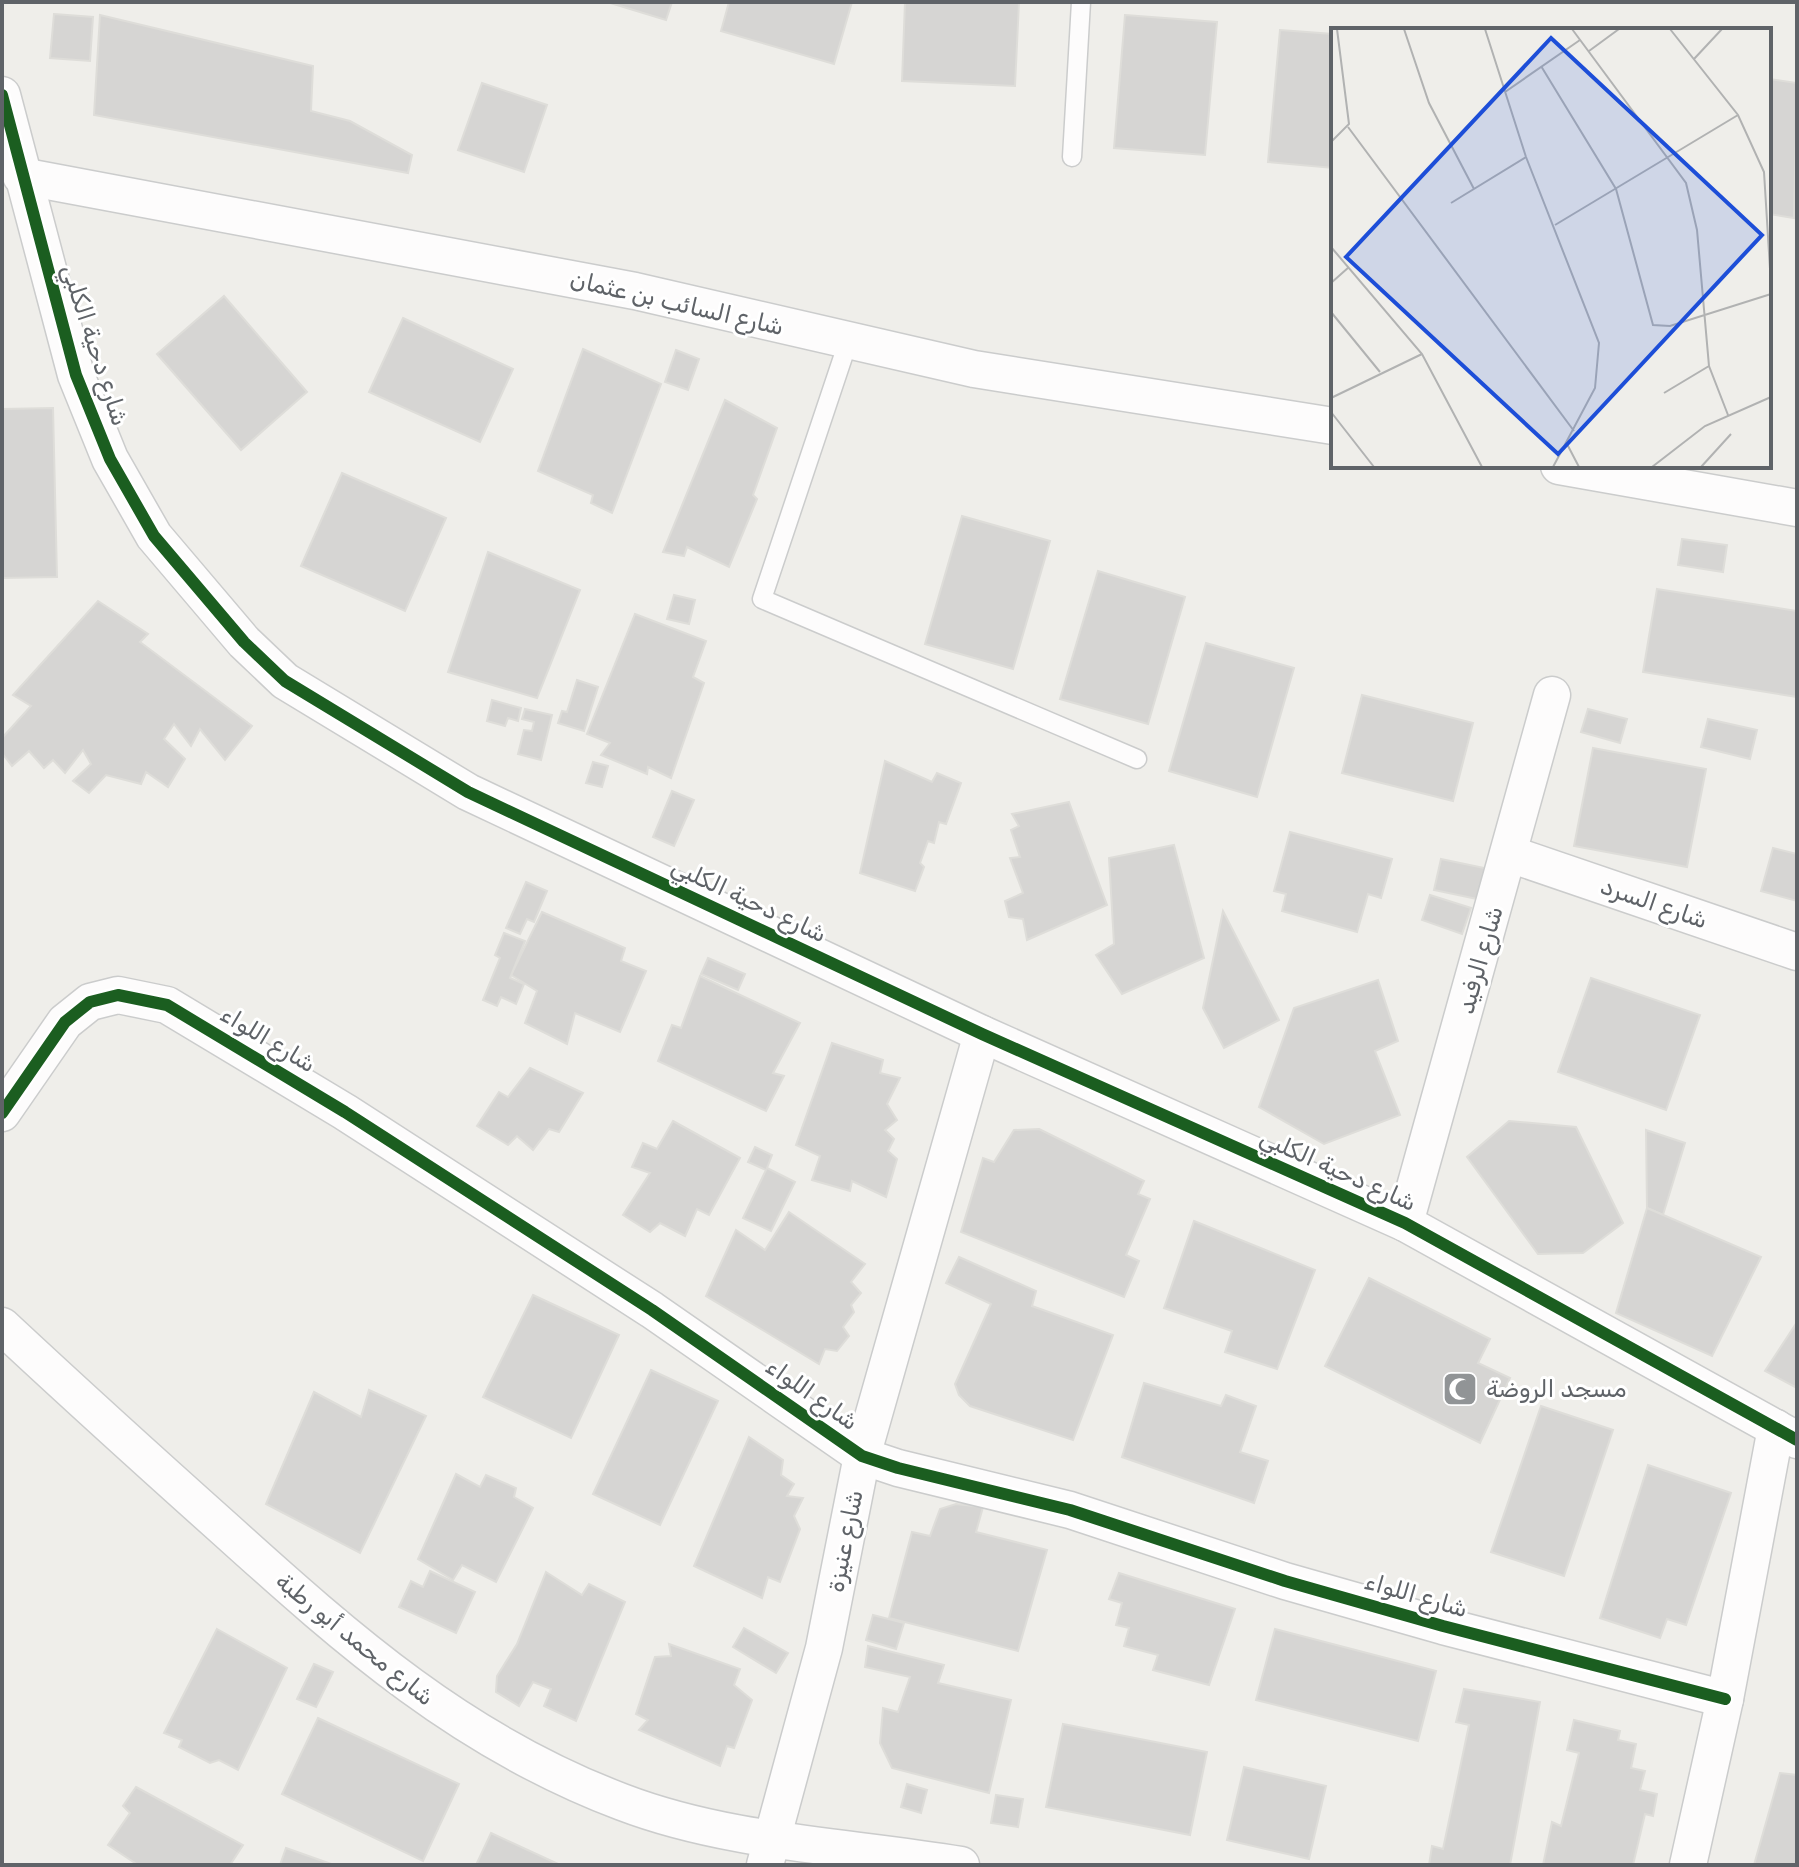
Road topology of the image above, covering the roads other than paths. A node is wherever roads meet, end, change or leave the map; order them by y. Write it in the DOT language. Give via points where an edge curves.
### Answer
graph roads {
  1 [pos="1081,2"];
  2 [pos="2,95"];
  3 [pos="1072,157"];
  4 [pos="21,176"];
  5 [pos="848,342"];
  6 [pos="1331,426"];
  7 [pos="1570,468"];
  8 [pos="1797,508"];
  9 [pos="1552,695"];
  10 [pos="1137,759"];
  11 [pos="1510,854"];
  12 [pos="1797,952"];
  13 [pos="982,1034"];
  14 [pos="2,1113"];
  15 [pos="1405,1223"];
  16 [pos="2,1326"];
  17 [pos="1787,1434"];
  18 [pos="862,1456"];
  19 [pos="1725,1699"];
  20 [pos="770,1852"];
  21 [pos="961,1865"];
  22 [pos="1688,1865"];
  1 -- 3 [label="lane"];
  2 -- 4 [label="street, شارع دحية الكلبي"];
  4 -- 5 [label="street, شارع السائب بن عثمان" via="635,291"];
  4 -- 13 [label="street, شارع دحية الكلبي" via="76,375 110,459 154,536 244,642 285,681 468,792"];
  5 -- 6 [label="street, شارع السائب بن عثمان" via="1055,384"];
  5 -- 10 [label="lane" via="762,599"];
  7 -- 8 [label="street"];
  9 -- 11 [label="street, شارع الرفيد"];
  11 -- 12 [label="street, شارع السرد"];
  11 -- 15 [label="street, شارع الرفيد"];
  13 -- 15 [label="street, شارع دحية الكلبي"];
  13 -- 18 [label="street, شارع عنيزة"];
  14 -- 18 [label="street, شارع اللواء" via="65,1022 90,1002 118,995 167,1005 345,1112 652,1310"];
  15 -- 17 [label="street, شارع دحية الكلبي"];
  16 -- 20 [label="street, شارع محمد أبو رطبة" via="282,1583 379,1663 466,1725 523,1758 625,1803"];
  17 -- 19 [label="street"];
  18 -- 19 [label="street, شارع اللواء" via="1070,1510 1443,1626"];
  18 -- 20 [label="street, شارع عنيزة" via="824,1648"];
  19 -- 22 [label="street"];
  20 -- 21 [label="street, شارع محمد أبو رطبة"];
}
